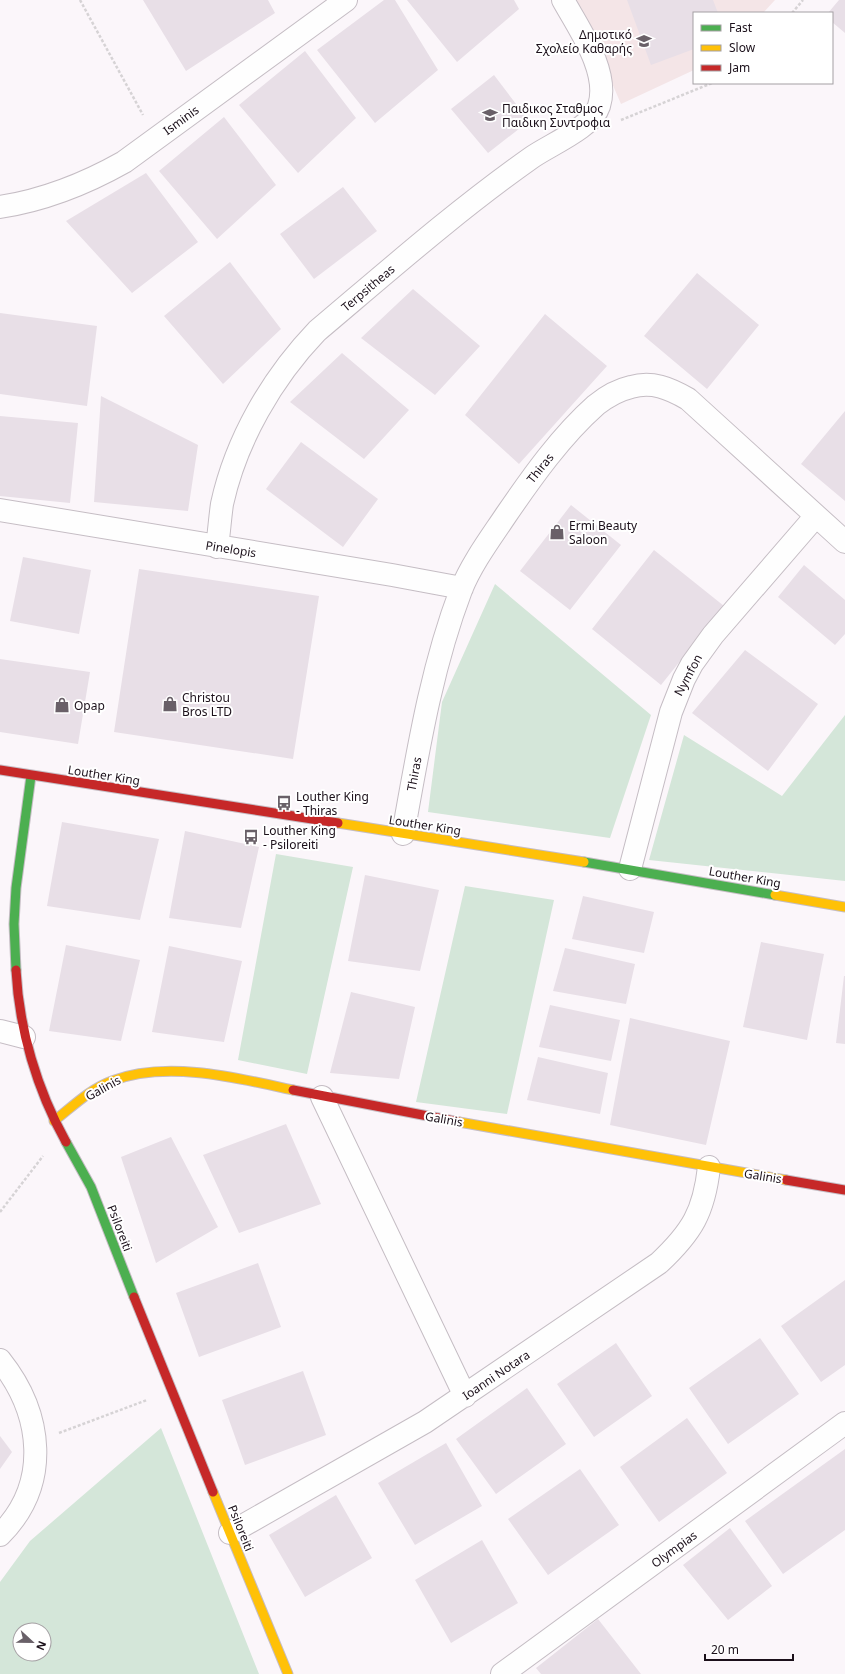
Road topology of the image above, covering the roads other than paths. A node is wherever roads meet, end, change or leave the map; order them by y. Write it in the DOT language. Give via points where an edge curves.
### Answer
graph roads {
  1 [pos="346,0"];
  2 [pos="563,0"];
  3 [pos="0,207"];
  4 [pos="0,510"];
  5 [pos="815,517"];
  6 [pos="845,542"];
  7 [pos="217,547"];
  8 [pos="462,588"];
  9 [pos="0,770"];
  10 [pos="31,776"];
  11 [pos="402,834"];
  12 [pos="630,869"];
  13 [pos="845,907"];
  14 [pos="0,1031"];
  15 [pos="24,1037"];
  16 [pos="322,1097"];
  17 [pos="54,1121"];
  18 [pos="709,1167"];
  19 [pos="845,1190"];
  20 [pos="0,1360"];
  21 [pos="464,1396"];
  22 [pos="845,1423"];
  23 [pos="230,1533"];
  24 [pos="0,1535"];
  25 [pos="288,1674"];
  26 [pos="502,1674"];
  1 -- 3 [label="street, Isminis" via="124,162 80,185 41,199"];
  2 -- 7 [label="street, Terpsitheas" via="600,75 602,92 599,107 583,126 505,176 422,242 304,345 281,374 244,440 222,505"];
  4 -- 7 [label="street, Pinelopis"];
  5 -- 6 [label="street, Thiras"];
  5 -- 8 [label="street, Thiras" via="688,399 662,386 649,384 630,387 614,393 597,405 550,456 495,531"];
  5 -- 12 [label="street, Nymfon" via="713,635 684,679 671,712"];
  7 -- 8 [label="street, Pinelopis"];
  8 -- 11 [label="street, Thiras" via="435,668"];
  9 -- 10 [label="street, Louther King"];
  10 -- 11 [label="street, Louther King"];
  10 -- 15 [label="street, Psiloreiti" via="16,888 14,924 17,992"];
  11 -- 12 [label="street, Louther King"];
  12 -- 13 [label="street, Louther King"];
  14 -- 15 [label="street"];
  15 -- 17 [label="street, Psiloreiti"];
  16 -- 17 [label="street, Galinis" via="209,1076 153,1072 128,1075 111,1081"];
  16 -- 18 [label="street, Galinis"];
  16 -- 21 [label="street"];
  17 -- 23 [label="street, Psiloreiti" via="91,1187 171,1392"];
  18 -- 19 [label="street, Galinis"];
  18 -- 21 [label="street, Ioanni Notara" via="706,1192 691,1228 678,1246 660,1263"];
  20 -- 24 [label="street" via="26,1404 36,1441 32,1481 24,1502 7,1529"];
  21 -- 23 [label="street, Ioanni Notara" via="425,1422"];
  22 -- 26 [label="street, Olympias"];
  23 -- 25 [label="street, Psiloreiti"];
}
